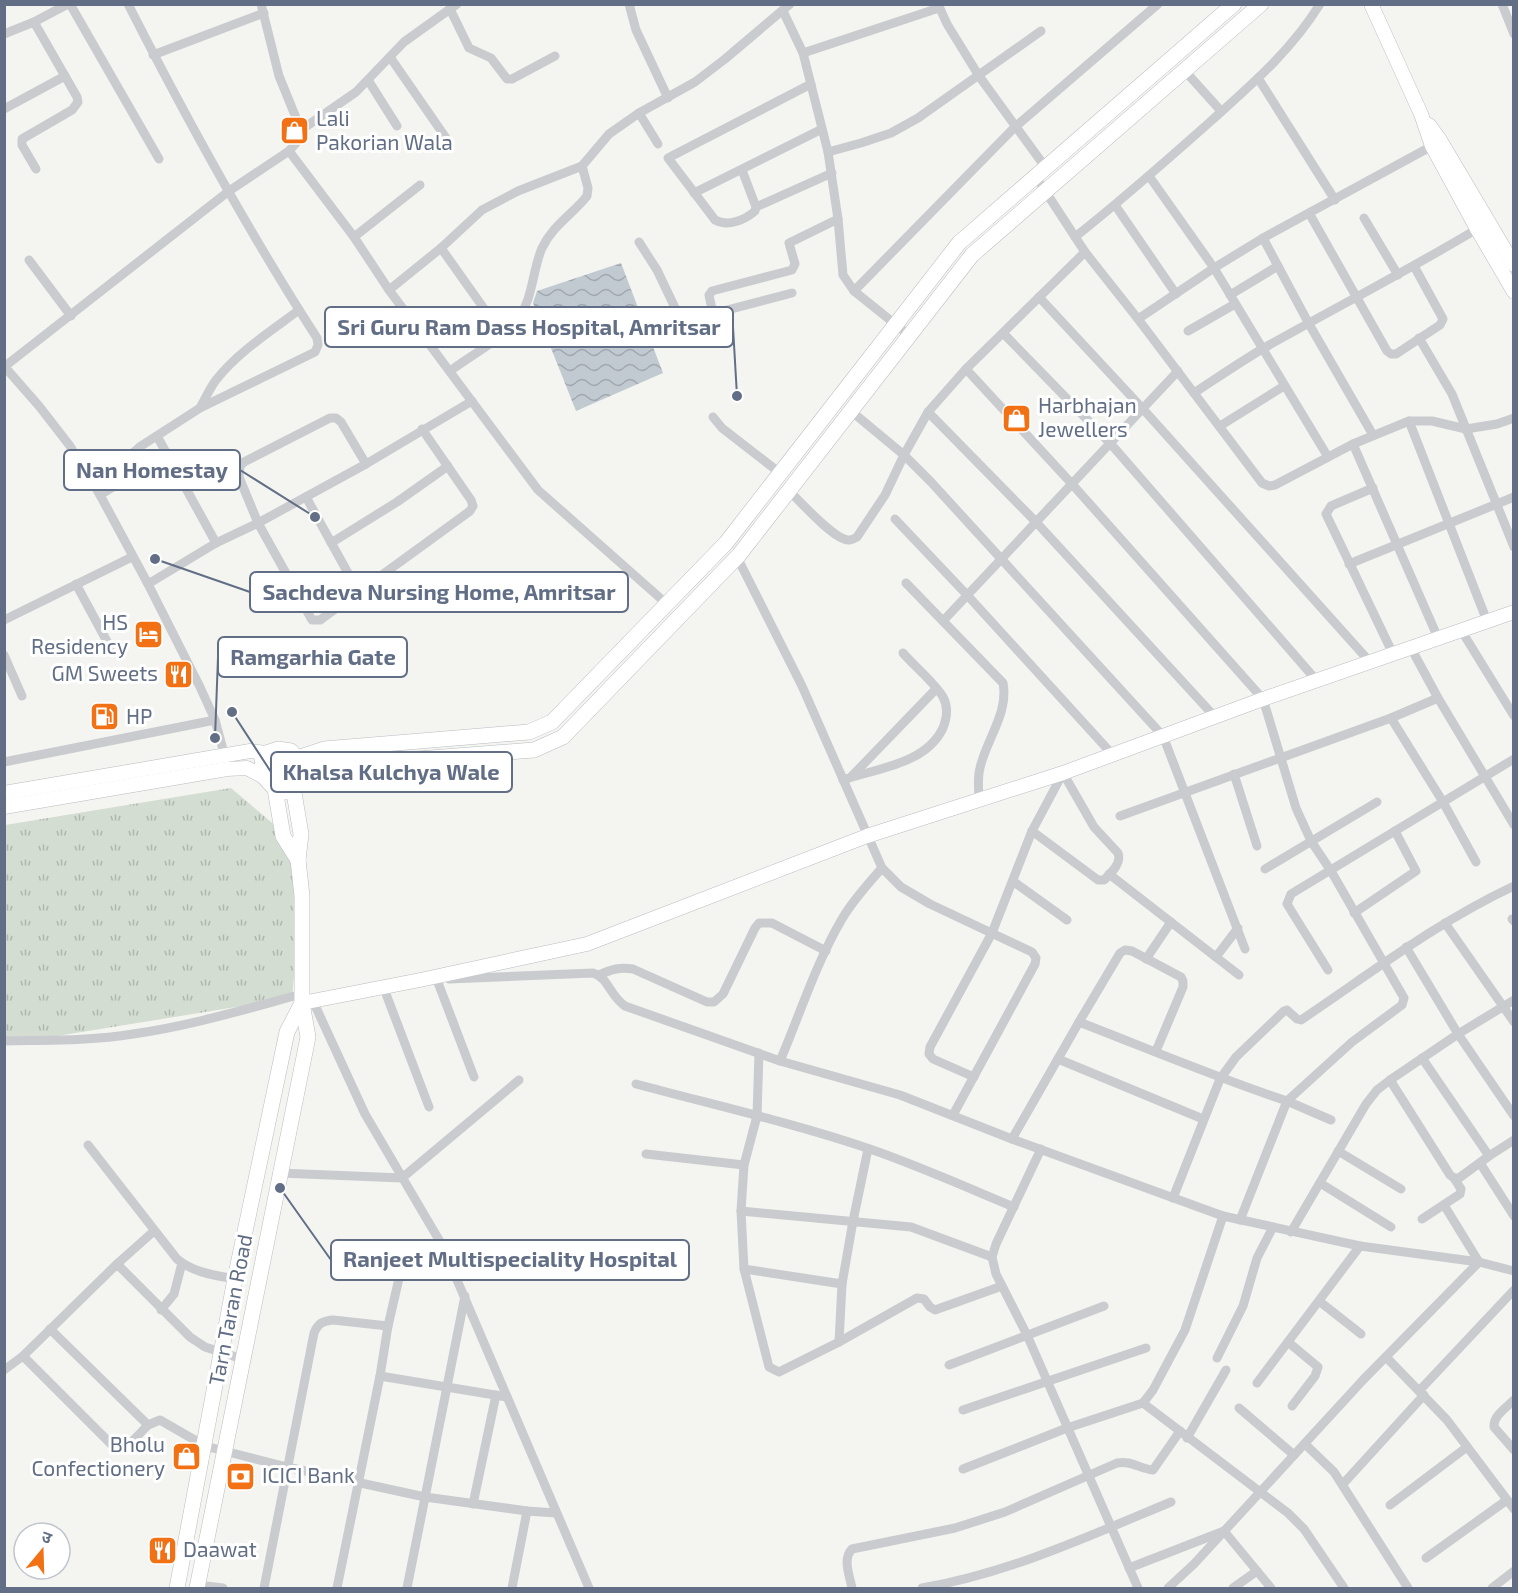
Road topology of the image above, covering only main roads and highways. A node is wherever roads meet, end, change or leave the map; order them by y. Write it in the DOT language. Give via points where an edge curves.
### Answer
graph roads {
  1 [pos="1234,4"];
  2 [pos="1261,4"];
  3 [pos="1371,4"];
  4 [pos="1421,114"];
  5 [pos="1508,260"];
  6 [pos="1514,292"];
  7 [pos="804,442"];
  8 [pos="818,453"];
  9 [pos="1512,615"];
  10 [pos="266,753"];
  11 [pos="297,758"];
  12 [pos="302,773"];
  13 [pos="264,777"];
  14 [pos="293,788"];
  15 [pos="275,789"];
  16 [pos="4,794"];
  17 [pos="4,807"];
  18 [pos="298,860"];
  19 [pos="306,999"];
  20 [pos="197,1587"];
  21 [pos="177,1588"];
  1 -- 7 [label="main road" via="959,243"];
  2 -- 8 [label="main road" via="972,255"];
  3 -- 4 [label="main road"];
  4 -- 5 [label="main road" via="1440,140"];
  4 -- 5 [label="main road" via="1432,146 1477,229"];
  5 -- 6 [label="main road"];
  7 -- 8 [label="main road"];
  7 -- 11 [label="main road" via="726,543 552,722 529,732 324,749"];
  8 -- 12 [label="main road" via="737,557 563,737 534,750 328,766"];
  9 -- 19 [label="main road" via="1263,699 1063,773 867,836 587,944 420,980"];
  10 -- 11 [label="main road" via="278,748 291,750"];
  10 -- 13 [label="main road" via="262,760"];
  10 -- 16 [label="main road" via="250,751"];
  11 -- 12 [label="main road"];
  12 -- 14 [label="main road" via="300,783"];
  13 -- 15 [label="main road"];
  13 -- 17 [label="main road" via="247,768 227,769"];
  14 -- 15 [label="main road" via="286,792"];
  14 -- 18 [label="main road" via="301,834"];
  15 -- 18 [label="main road" via="283,836"];
  18 -- 19 [label="main road"];
  19 -- 20 [label="main road, Tarn Taran Road" via="308,1037"];
  19 -- 21 [label="main road, Tarn Taran Road" via="287,1032"];
}
